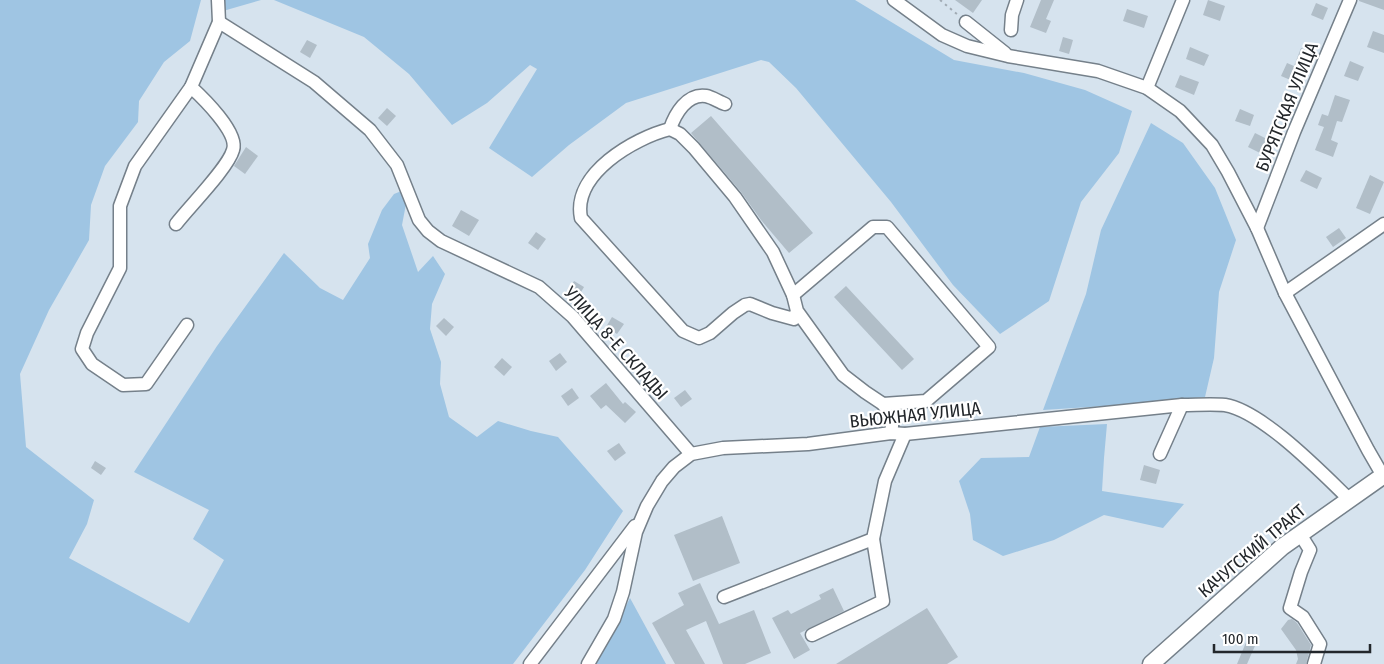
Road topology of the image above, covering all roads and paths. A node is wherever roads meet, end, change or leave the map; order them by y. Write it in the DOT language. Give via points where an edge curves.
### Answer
graph roads {
  1 [pos="218,0"];
  2 [pos="894,0"];
  3 [pos="940,0"];
  4 [pos="1017,0"];
  5 [pos="1183,0"];
  6 [pos="1350,0"];
  7 [pos="218,22"];
  8 [pos="966,22"];
  9 [pos="1011,30"];
  10 [pos="1008,56"];
  11 [pos="192,87"];
  12 [pos="1147,88"];
  13 [pos="725,104"];
  14 [pos="670,129"];
  15 [pos="176,224"];
  16 [pos="1384,224"];
  17 [pos="1257,228"];
  18 [pos="1286,293"];
  19 [pos="793,295"];
  20 [pos="797,311"];
  21 [pos="187,324"];
  22 [pos="883,404"];
  23 [pos="1182,405"];
  24 [pos="891,434"];
  25 [pos="905,434"];
  26 [pos="691,454"];
  27 [pos="1160,454"];
  28 [pos="1384,476"];
  29 [pos="1349,499"];
  30 [pos="643,516"];
  31 [pos="1300,534"];
  32 [pos="873,539"];
  33 [pos="724,597"];
  34 [pos="812,635"];
  35 [pos="530,664"];
  36 [pos="588,664"];
  37 [pos="1151,664"];
  38 [pos="1314,664"];
  1 -- 7 [label="street"];
  2 -- 10 [label="street" via="942,34 967,46"];
  3 -- 8 [label="path"];
  4 -- 9 [label="street"];
  5 -- 12 [label="street"];
  6 -- 17 [label="street, БУРЯТСКАЯ УЛИЦА"];
  7 -- 11 [label="street"];
  7 -- 26 [label="street, УЛИЦА 8-Е СКЛАДЫ" via="314,82 370,130 397,165 419,220 428,231 441,241 540,287 573,317"];
  8 -- 10 [label="street"];
  10 -- 12 [label="street" via="1098,71"];
  11 -- 15 [label="street" via="232,136 234,149 223,168"];
  11 -- 21 [label="street" via="135,166 120,206 120,268 87,332 82,349 92,364 123,385 146,384"];
  12 -- 17 [label="street" via="1180,111 1212,145"];
  13 -- 14 [label="street" via="706,96 693,97 682,106"];
  14 -- 19 [label="street" via="694,148 735,197 773,252"];
  14 -- 20 [label="street" via="648,135 625,148 596,171 583,194 579,208 581,218 683,331 692,336 699,338 710,333 745,305 794,319"];
  16 -- 18 [label="street"];
  17 -- 18 [label="street"];
  18 -- 28 [label="street"];
  19 -- 20 [label="street"];
  19 -- 22 [label="street" via="873,227 887,227 989,347 926,401"];
  20 -- 22 [label="street" via="843,374"];
  22 -- 24 [label="street" via="893,418"];
  23 -- 25 [label="street, ВЬЮЖНАЯ УЛИЦА"];
  23 -- 27 [label="street"];
  23 -- 29 [label="street, ВЬЮЖНАЯ УЛИЦА" via="1225,405 1246,412 1272,430"];
  24 -- 25 [label="street, ВЬЮЖНАЯ УЛИЦА"];
  24 -- 26 [label="street, ВЬЮЖНАЯ УЛИЦА" via="808,444 723,448"];
  25 -- 32 [label="street" via="885,481"];
  26 -- 30 [label="street, ВЬЮЖНАЯ УЛИЦА" via="662,481"];
  28 -- 29 [label="main road, КАЧУГСКИЙ ТРАКТ"];
  29 -- 31 [label="main road, КАЧУГСКИЙ ТРАКТ"];
  30 -- 35 [label="street"];
  30 -- 36 [label="street, ВЬЮЖНАЯ УЛИЦА" via="614,619"];
  31 -- 37 [label="main road, КАЧУГСКИЙ ТРАКТ"];
  31 -- 38 [label="street" via="1310,550 1290,608 1303,617 1320,644"];
  32 -- 33 [label="street"];
  32 -- 34 [label="street" via="883,601"];
}
